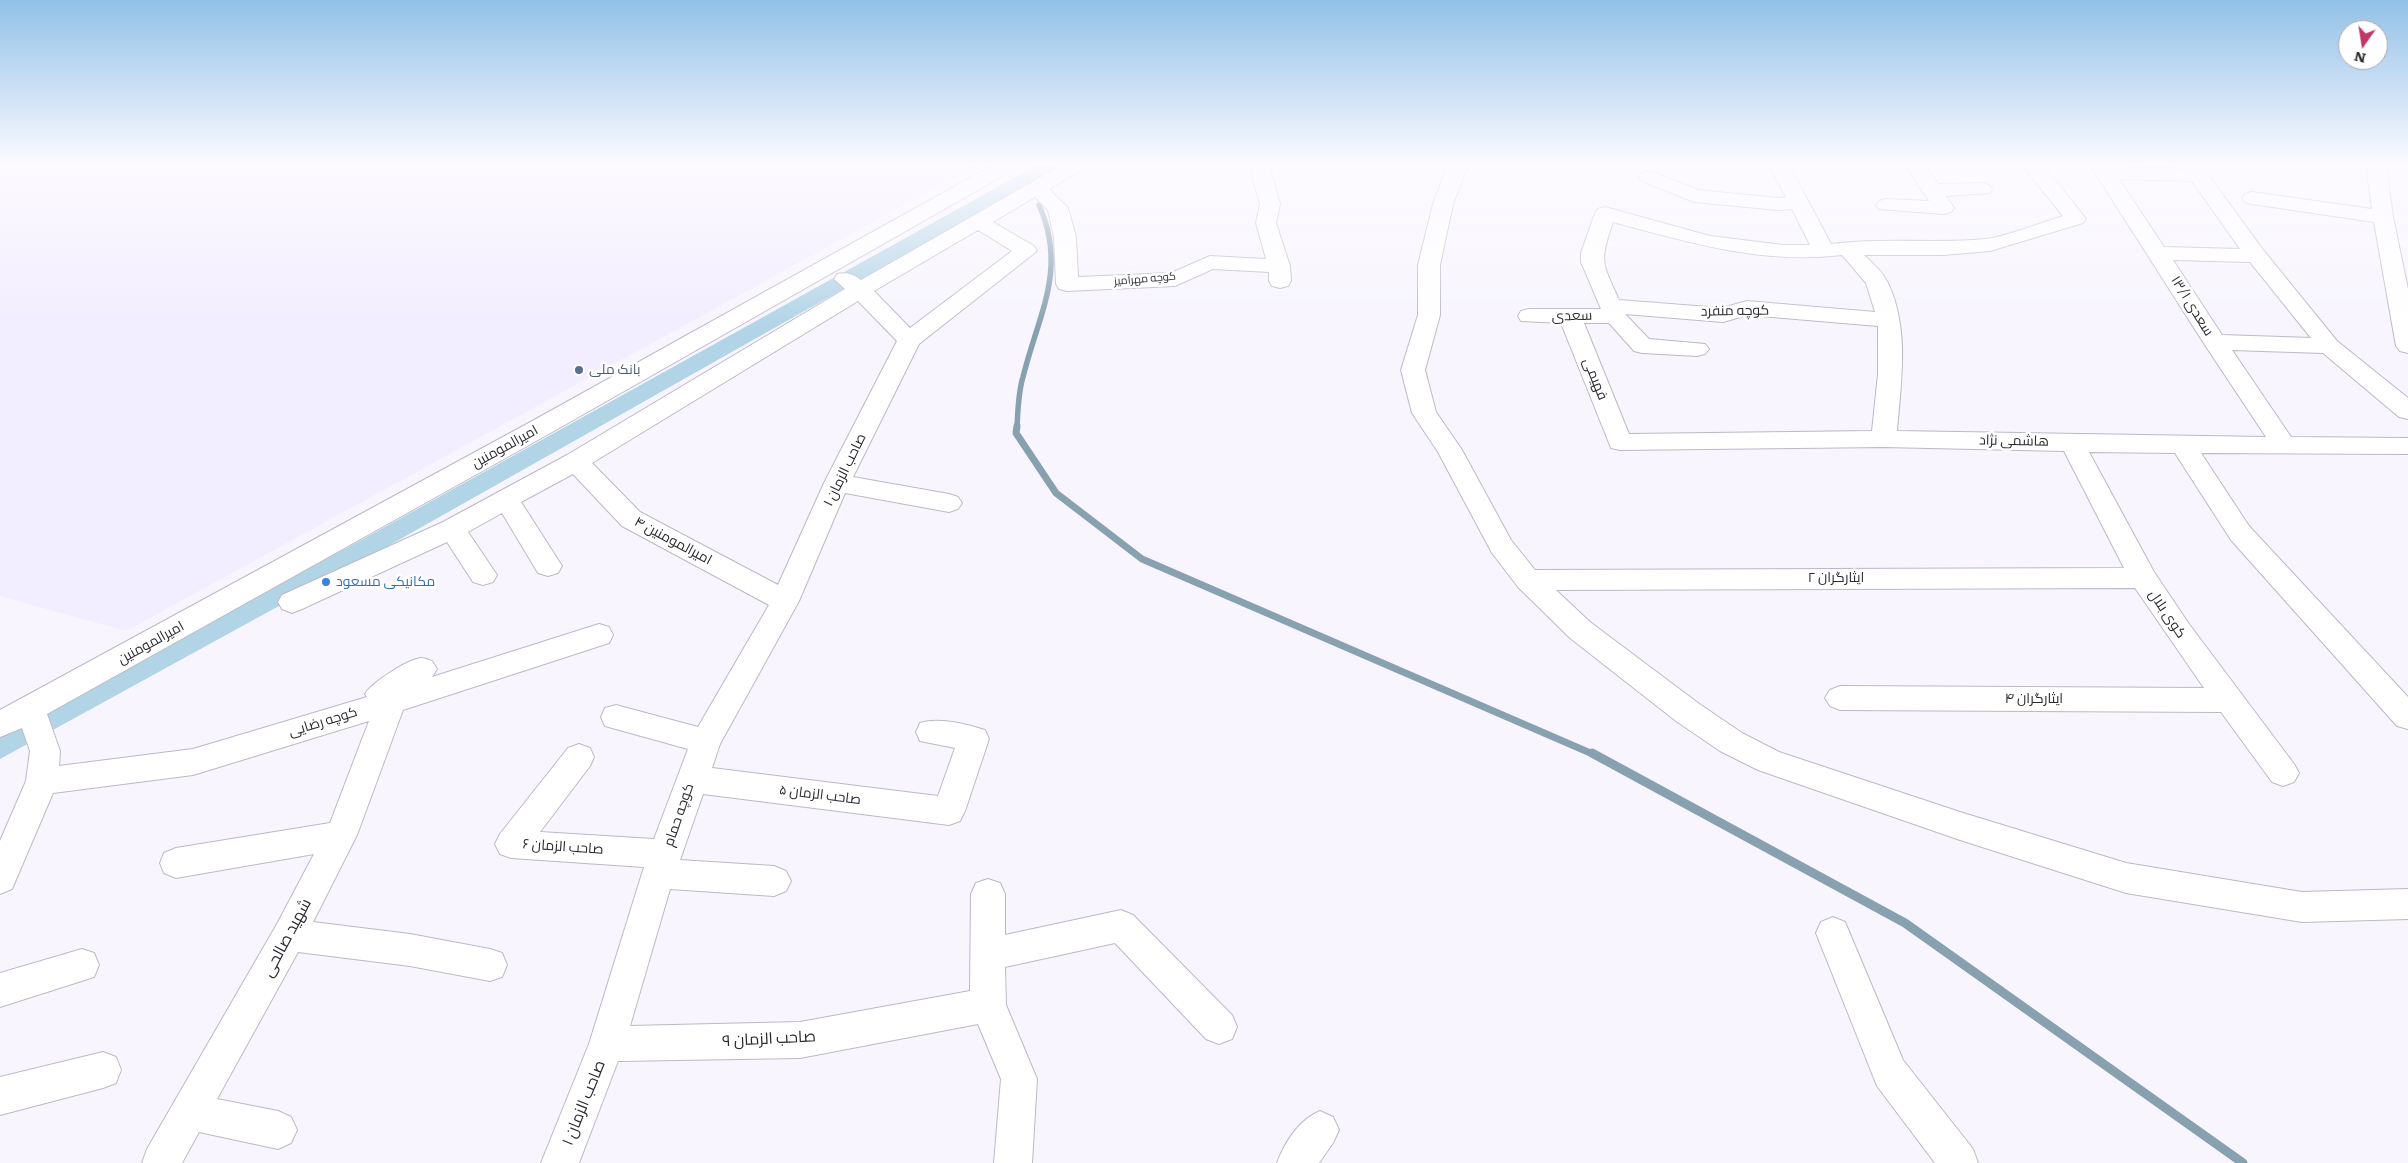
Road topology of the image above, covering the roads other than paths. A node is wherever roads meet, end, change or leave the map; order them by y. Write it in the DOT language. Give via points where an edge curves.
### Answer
graph roads {
  1 [pos="912,219"];
  2 [pos="984,219"];
  3 [pos="1061,219"];
  4 [pos="1267,219"];
  5 [pos="1439,219"];
  6 [pos="1603,219"];
  7 [pos="1625,219"];
  8 [pos="1656,219"];
  9 [pos="1807,219"];
  10 [pos="2075,219"];
  11 [pos="2137,219"];
  12 [pos="2230,219"];
  13 [pos="2384,219"];
  14 [pos="979,222"];
  15 [pos="1647,225"];
  16 [pos="1847,248"];
  17 [pos="1943,250"];
  18 [pos="1824,251"];
  19 [pos="2160,253"];
  20 [pos="2256,256"];
  21 [pos="827,267"];
  22 [pos="1962,270"];
  23 [pos="860,290"];
  24 [pos="1613,311"];
  25 [pos="1529,316"];
  26 [pos="1570,316"];
  27 [pos="2405,317"];
  28 [pos="1889,320"];
  29 [pos="909,340"];
  30 [pos="2214,342"];
  31 [pos="2329,346"];
  32 [pos="2408,346"];
  33 [pos="1697,349"];
  34 [pos="2408,411"];
  35 [pos="1884,439"];
  36 [pos="1620,442"];
  37 [pos="2072,442"];
  38 [pos="2182,445"];
  39 [pos="2284,445"];
  40 [pos="2408,446"];
  41 [pos="576,461"];
  42 [pos="837,483"];
  43 [pos="506,498"];
  44 [pos="949,502"];
  45 [pos="452,529"];
  46 [pos="548,566"];
  47 [pos="483,575"];
  48 [pos="2143,578"];
  49 [pos="1528,580"];
  50 [pos="785,601"];
  51 [pos="292,602"];
  52 [pos="599,635"];
  53 [pos="422,669"];
  54 [pos="1840,698"];
  55 [pos="2228,700"];
  56 [pos="391,702"];
  57 [pos="30,709"];
  58 [pos="2405,710"];
  59 [pos="350,713"];
  60 [pos="616,718"];
  61 [pos="0,725"];
  62 [pos="931,732"];
  63 [pos="706,742"];
  64 [pos="579,757"];
  65 [pos="43,766"];
  66 [pos="2283,773"];
  67 [pos="691,779"];
  68 [pos="341,835"];
  69 [pos="176,863"];
  70 [pos="662,864"];
  71 [pos="0,879"];
  72 [pos="774,881"];
  73 [pos="988,894"];
  74 [pos="2408,904"];
  75 [pos="1833,933"];
  76 [pos="289,935"];
  77 [pos="988,955"];
  78 [pos="82,965"];
  79 [pos="490,965"];
  80 [pos="0,990"];
  81 [pos="988,1004"];
  82 [pos="1219,1027"];
  83 [pos="607,1044"];
  84 [pos="104,1070"];
  85 [pos="0,1096"];
  86 [pos="191,1112"];
  87 [pos="278,1130"];
  88 [pos="1320,1130"];
  89 [pos="160,1163"];
  90 [pos="560,1163"];
  91 [pos="1014,1163"];
  92 [pos="1296,1163"];
  93 [pos="1959,1163"];
  1 -- 21 [label="street, امیرالمومنین"];
  2 -- 14 [label="street"];
  3 -- 4 [label="street, کوچه مهرآمیز" via="1065,237 1067,284 1175,278 1210,262 1280,273"];
  5 -- 49 [label="street" via="1429,265 1429,315 1413,370 1424,413 1449,450 1501,546"];
  6 -- 24 [label="street" via="1592,262"];
  7 -- 15 [label="street"];
  8 -- 15 [label="street"];
  9 -- 18 [label="street"];
  10 -- 17 [label="street" via="1990,245"];
  11 -- 19 [label="street, سعدی ۱۳/۱"];
  12 -- 20 [label="street"];
  13 -- 27 [label="street"];
  14 -- 23 [label="street"];
  14 -- 29 [label="street" via="1026,251"];
  15 -- 18 [label="street" via="1709,242 1783,251"];
  16 -- 17 [label="street"];
  16 -- 18 [label="street"];
  16 -- 28 [label="street" via="1876,281"];
  17 -- 22 [label="street"];
  19 -- 20 [label="street"];
  19 -- 30 [label="street, سعدی ۱۳/۱"];
  20 -- 31 [label="street"];
  21 -- 23 [label="street"];
  21 -- 57 [label="street, امیرالمومنین"];
  23 -- 29 [label="street"];
  23 -- 41 [label="street"];
  24 -- 26 [label="street, سعدی"];
  24 -- 28 [label="street, کوچه منفرد" via="1723,314 1747,308"];
  24 -- 33 [label="street" via="1642,346"];
  25 -- 26 [label="street, سعدی"];
  26 -- 36 [label="street, فهیمی"];
  27 -- 32 [label="street"];
  28 -- 35 [label="street" via="1890,374"];
  29 -- 42 [label="street, صاحب الزمان ۱"];
  30 -- 31 [label="street"];
  30 -- 39 [label="street, سعدی ۱۳/۱"];
  31 -- 34 [label="street"];
  35 -- 36 [label="street, هاشمی نژاد"];
  35 -- 37 [label="street, هاشمی نژاد"];
  37 -- 38 [label="street, هاشمی نژاد"];
  37 -- 48 [label="street, کوی بلال"];
  38 -- 39 [label="street, هاشمی نژاد"];
  38 -- 58 [label="street" via="2240,533"];
  39 -- 40 [label="street, هاشمی نژاد"];
  41 -- 43 [label="street"];
  41 -- 50 [label="street, امیرالمومنین ۴" via="631,519"];
  42 -- 44 [label="street"];
  42 -- 50 [label="street, صاحب الزمان ۱"];
  43 -- 45 [label="street"];
  43 -- 46 [label="street"];
  45 -- 47 [label="street"];
  45 -- 51 [label="street"];
  48 -- 49 [label="street, ایثارگران ۲"];
  48 -- 55 [label="street, کوی بلال"];
  49 -- 74 [label="street" via="1580,630 1686,712 1730,742 1769,761 2126,878 2302,907"];
  50 -- 63 [label="street, کوچه حمام"];
  52 -- 56 [label="street, کوچه رضایی"];
  53 -- 59 [label="street"];
  54 -- 55 [label="street, ایثارگران ۴"];
  55 -- 66 [label="street, کوی بلال"];
  56 -- 59 [label="street, کوچه رضایی"];
  56 -- 68 [label="street, شهید صالحی"];
  57 -- 61 [label="street, امیرالمومنین"];
  57 -- 65 [label="street"];
  59 -- 65 [label="street, کوچه رضایی" via="193,762"];
  60 -- 63 [label="street"];
  62 -- 67 [label="street, صاحب الزمان ۵" via="974,739 949,811"];
  63 -- 67 [label="street, کوچه حمام"];
  64 -- 70 [label="street, صاحب الزمان ۶" via="511,844"];
  65 -- 71 [label="street"];
  67 -- 70 [label="street, کوچه حمام"];
  68 -- 69 [label="street"];
  68 -- 76 [label="street, شهید صالحی"];
  70 -- 72 [label="street"];
  70 -- 83 [label="street, کوچه حمام"];
  73 -- 77 [label="street"];
  75 -- 93 [label="street" via="1890,1073"];
  76 -- 79 [label="street" via="410,950"];
  76 -- 86 [label="street, شهید صالحی"];
  77 -- 81 [label="street"];
  77 -- 82 [label="street" via="1121,926"];
  78 -- 80 [label="street"];
  81 -- 83 [label="street, صاحب الزمان ۹" via="800,1040"];
  81 -- 91 [label="street" via="1019,1079"];
  83 -- 90 [label="street, صاحب الزمان ۱"];
  84 -- 85 [label="street"];
  86 -- 87 [label="street"];
  86 -- 89 [label="street, شهید صالحی"];
  88 -- 92 [label="street"];
}
